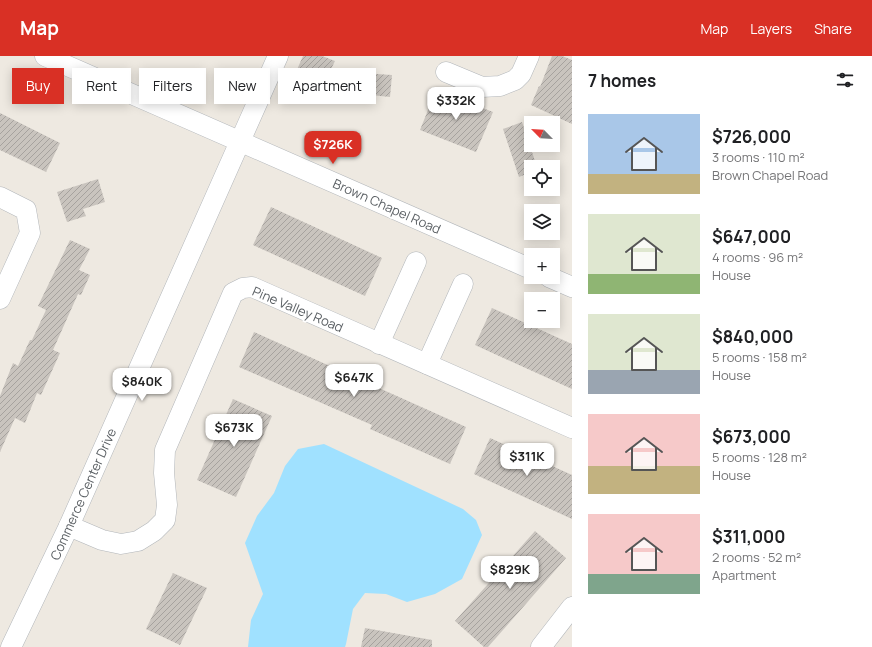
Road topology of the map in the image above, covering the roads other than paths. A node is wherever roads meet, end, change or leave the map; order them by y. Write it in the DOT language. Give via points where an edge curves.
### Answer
graph roads {
  1 [pos="45,56"];
  2 [pos="278,56"];
  3 [pos="529,56"];
  4 [pos="446,72"];
  5 [pos="240,142"];
  6 [pos="0,198"];
  7 [pos="416,262"];
  8 [pos="524,266"];
  9 [pos="560,282"];
  10 [pos="463,284"];
  11 [pos="572,287"];
  12 [pos="0,299"];
  13 [pos="379,344"];
  14 [pos="427,364"];
  15 [pos="572,428"];
  16 [pos="69,526"];
  17 [pos="572,607"];
  18 [pos="11,647"];
  19 [pos="541,647"];
  1 -- 5 [label="street, Brown Chapel Road"];
  2 -- 5 [label="street, Commerce Center Drive"];
  3 -- 4 [label="street" via="521,74 515,80 500,86 482,87"];
  5 -- 8 [label="street, Brown Chapel Road"];
  5 -- 16 [label="street, Commerce Center Drive"];
  6 -- 12 [label="street" via="26,210 30,233"];
  7 -- 13 [label="street"];
  9 -- 11 [label="street"];
  10 -- 14 [label="street"];
  13 -- 14 [label="street, Pine Valley Road"];
  13 -- 16 [label="street, Pine Valley Road" via="252,287 243,288 233,294 164,450 167,505 165,520 138,541 121,544 102,540"];
  14 -- 15 [label="street, Pine Valley Road"];
  16 -- 18 [label="street, Commerce Center Drive"];
  17 -- 19 [label="street"];
}
